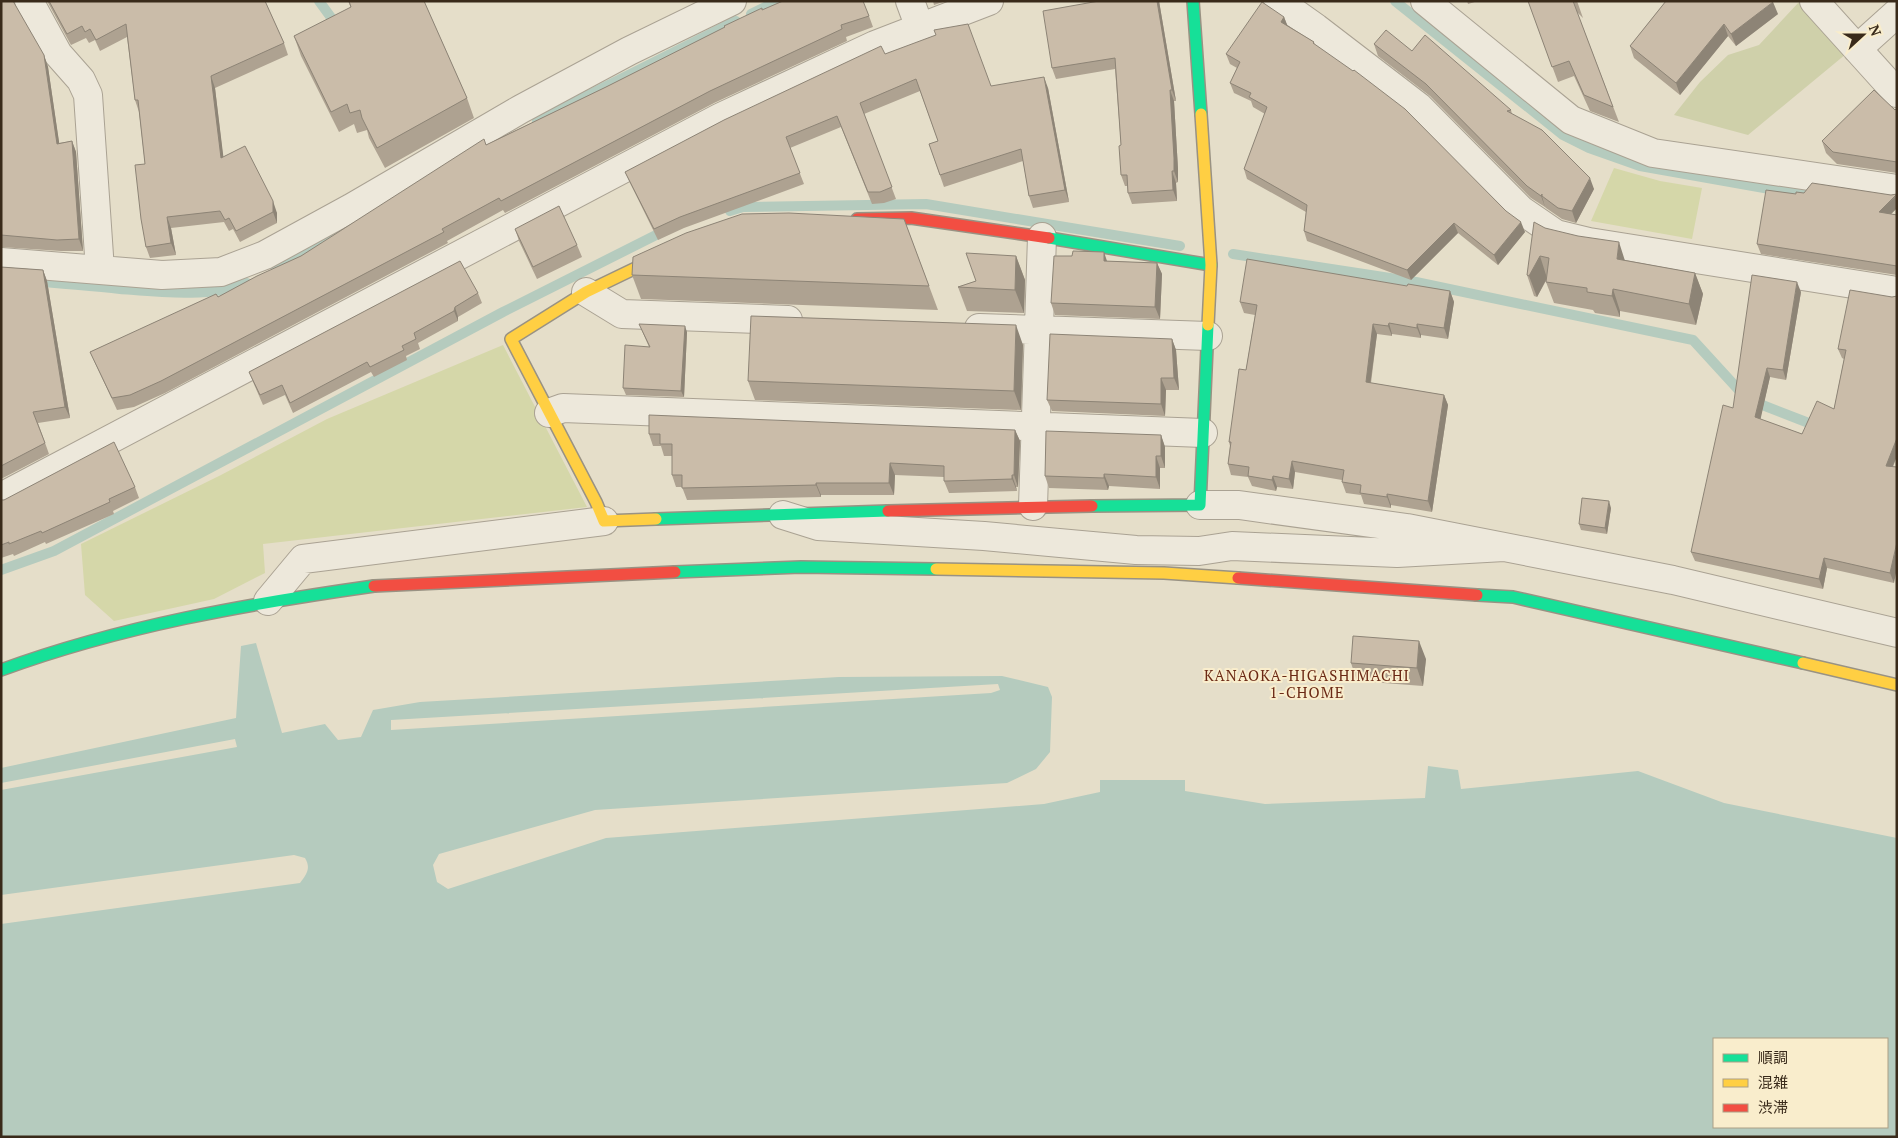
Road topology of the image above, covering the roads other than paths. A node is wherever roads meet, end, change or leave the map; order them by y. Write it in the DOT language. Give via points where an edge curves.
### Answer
graph roads {
  1 [pos="29,1"];
  2 [pos="732,1"];
  3 [pos="910,1"];
  4 [pos="989,1"];
  5 [pos="1193,1"];
  6 [pos="1278,1"];
  7 [pos="1425,1"];
  8 [pos="1814,1"];
  9 [pos="1897,14"];
  10 [pos="920,28"];
  11 [pos="1857,49"];
  12 [pos="1897,93"];
  13 [pos="1897,188"];
  14 [pos="844,220"];
  15 [pos="1042,237"];
  16 [pos="680,247"];
  17 [pos="1,262"];
  18 [pos="1211,265"];
  19 [pos="100,270"];
  20 [pos="1897,291"];
  21 [pos="586,292"];
  22 [pos="810,321"];
  23 [pos="950,326"];
  24 [pos="1039,330"];
  25 [pos="1208,336"];
  26 [pos="550,413"];
  27 [pos="1036,426"];
  28 [pos="1203,433"];
  29 [pos="1,496"];
  30 [pos="1200,504"];
  31 [pos="1033,506"];
  32 [pos="780,514"];
  33 [pos="604,521"];
  34 [pos="1504,547"];
  35 [pos="1165,562"];
  36 [pos="268,600"];
  37 [pos="1897,633"];
  38 [pos="1,670"];
  39 [pos="1897,685"];
  1 -- 19 [label="street" via="58,54 81,80 88,95"];
  2 -- 19 [label="street" via="521,109 265,255 221,272 162,275"];
  3 -- 10 [label="street"];
  4 -- 10 [label="street"];
  5 -- 18 [label="street"];
  6 -- 20 [label="street" via="1419,107 1521,210 1556,234"];
  7 -- 13 [label="street" via="1571,120 1589,128 1653,153"];
  8 -- 11 [label="street"];
  9 -- 11 [label="street"];
  10 -- 29 [label="street" via="875,44 721,117"];
  11 -- 12 [label="street"];
  14 -- 15 [label="street" via="911,218"];
  15 -- 18 [label="street"];
  15 -- 24 [label="street"];
  16 -- 21 [label="street"];
  17 -- 19 [label="street"];
  18 -- 25 [label="street"];
  21 -- 22 [label="street" via="622,314"];
  21 -- 26 [label="street" via="511,339"];
  23 -- 24 [label="street"];
  24 -- 25 [label="street"];
  24 -- 27 [label="street"];
  25 -- 28 [label="street"];
  26 -- 27 [label="street" via="563,408"];
  26 -- 33 [label="street"];
  27 -- 28 [label="street"];
  27 -- 31 [label="street"];
  28 -- 30 [label="street"];
  30 -- 31 [label="street"];
  30 -- 34 [label="street" via="1239,505 1407,528"];
  31 -- 32 [label="street"];
  32 -- 33 [label="street"];
  32 -- 35 [label="street" via="818,526 984,536 1136,550"];
  33 -- 36 [label="street" via="303,559"];
  34 -- 35 [label="street" via="1398,553 1232,546 1199,551"];
  34 -- 37 [label="street" via="1672,580"];
  35 -- 36 [label="street" via="801,567 381,585"];
  35 -- 39 [label="street" via="1513,598"];
  36 -- 38 [label="street" via="138,628"];
}
